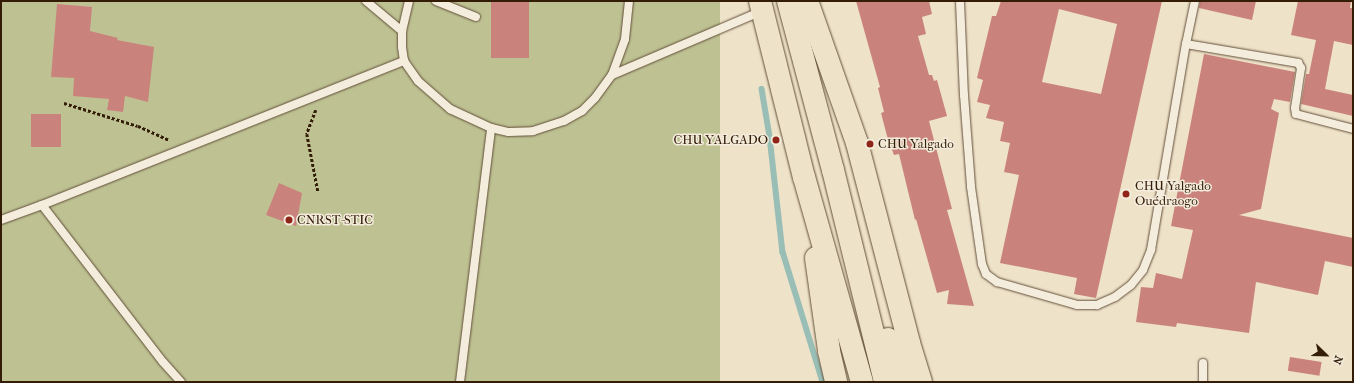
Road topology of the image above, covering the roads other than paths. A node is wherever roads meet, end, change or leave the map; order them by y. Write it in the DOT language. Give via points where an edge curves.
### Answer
graph roads {
  1 [pos="366,1"];
  2 [pos="409,1"];
  3 [pos="436,1"];
  4 [pos="629,1"];
  5 [pos="788,1"];
  6 [pos="807,1"];
  7 [pos="960,1"];
  8 [pos="1195,1"];
  9 [pos="761,6"];
  10 [pos="476,17"];
  11 [pos="402,31"];
  12 [pos="1186,44"];
  13 [pos="404,61"];
  14 [pos="612,75"];
  15 [pos="490,128"];
  16 [pos="1353,129"];
  17 [pos="833,170"];
  18 [pos="804,178"];
  19 [pos="42,206"];
  20 [pos="1,220"];
  21 [pos="1203,363"];
  22 [pos="181,382"];
  23 [pos="460,382"];
  24 [pos="836,382"];
  25 [pos="862,382"];
  26 [pos="884,382"];
  27 [pos="902,382"];
  28 [pos="921,382"];
  29 [pos="1203,382"];
  1 -- 11 [label="lane"];
  2 -- 11 [label="lane"];
  3 -- 10 [label="lane"];
  4 -- 14 [label="lane" via="625,39"];
  5 -- 17 [label="highway"];
  6 -- 28 [label="highway" via="858,143"];
  7 -- 12 [label="lane" via="971,187 982,264 986,274 997,282 1077,305 1098,305 1115,297 1143,270 1151,250"];
  8 -- 12 [label="lane"];
  9 -- 14 [label="lane"];
  9 -- 18 [label="highway"];
  11 -- 13 [label="lane"];
  12 -- 16 [label="lane" via="1298,62 1302,68 1296,114"];
  13 -- 15 [label="lane" via="418,81 438,100 450,109"];
  13 -- 19 [label="lane"];
  14 -- 15 [label="lane" via="582,111 564,121 533,130 509,132"];
  15 -- 23 [label="lane"];
  17 -- 26 [label="highway"];
  17 -- 27 [label="highway"];
  18 -- 24 [label="highway" via="829,351"];
  18 -- 25 [label="highway"];
  19 -- 20 [label="lane"];
  19 -- 22 [label="lane"];
  21 -- 29 [label="lane"];
}
